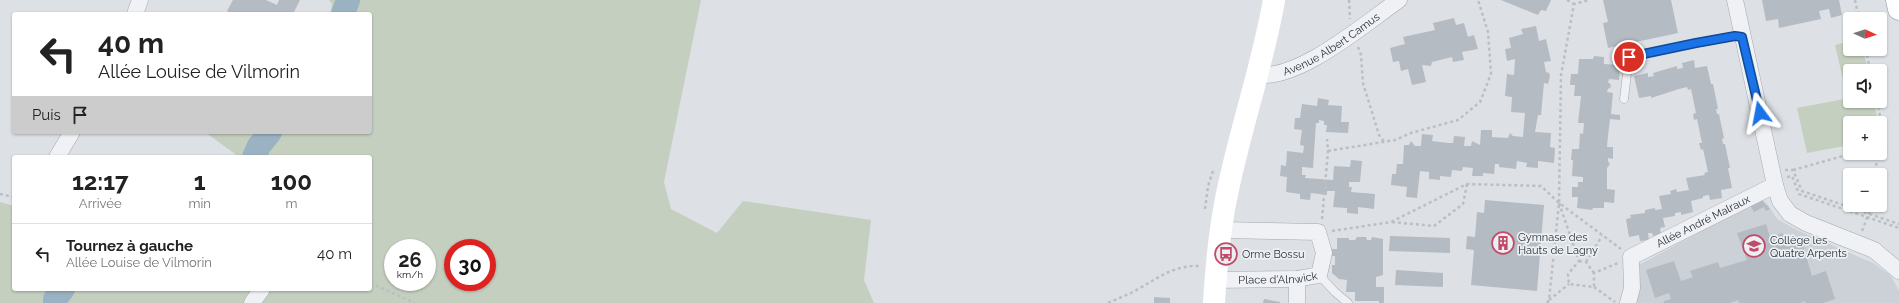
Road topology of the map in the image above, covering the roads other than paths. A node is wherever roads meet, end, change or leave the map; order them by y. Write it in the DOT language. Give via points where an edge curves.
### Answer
graph roads {
  1 [pos="140,0"];
  2 [pos="1274,0"];
  3 [pos="1399,0"];
  4 [pos="1735,0"];
  5 [pos="1897,0"];
  6 [pos="1899,8"];
  7 [pos="136,12"];
  8 [pos="1742,37"];
  9 [pos="1257,75"];
  10 [pos="1624,99"];
  11 [pos="71,134"];
  12 [pos="58,155"];
  13 [pos="1774,179"];
  14 [pos="1221,230"];
  15 [pos="1210,271"];
  16 [pos="1899,271"];
  17 [pos="1319,275"];
  18 [pos="1296,279"];
  19 [pos="261,291"];
  20 [pos="252,303"];
  21 [pos="1214,303"];
  22 [pos="1297,303"];
  23 [pos="1348,303"];
  24 [pos="1628,303"];
  1 -- 7 [label="street"];
  2 -- 9 [label="main road"];
  3 -- 9 [label="street, Avenue Albert Camus" via="1310,61 1278,74"];
  4 -- 8 [label="street"];
  5 -- 6 [label="main road"];
  8 -- 10 [label="lane" via="1735,36 1629,57"];
  8 -- 13 [label="street"];
  9 -- 14 [label="main road" via="1230,181"];
  11 -- 12 [label="street"];
  13 -- 16 [label="street" via="1780,201 1790,214 1874,250"];
  13 -- 24 [label="street, Allée André Malraux" via="1631,257 1632,288"];
  14 -- 15 [label="main road"];
  14 -- 17 [label="street, Place d'Alnwick" via="1318,232 1324,253"];
  15 -- 18 [label="street, Place d'Alnwick"];
  15 -- 21 [label="main road"];
  17 -- 18 [label="street, Place d'Alnwick"];
  17 -- 23 [label="lane"];
  18 -- 22 [label="street"];
  19 -- 20 [label="street"];
}
